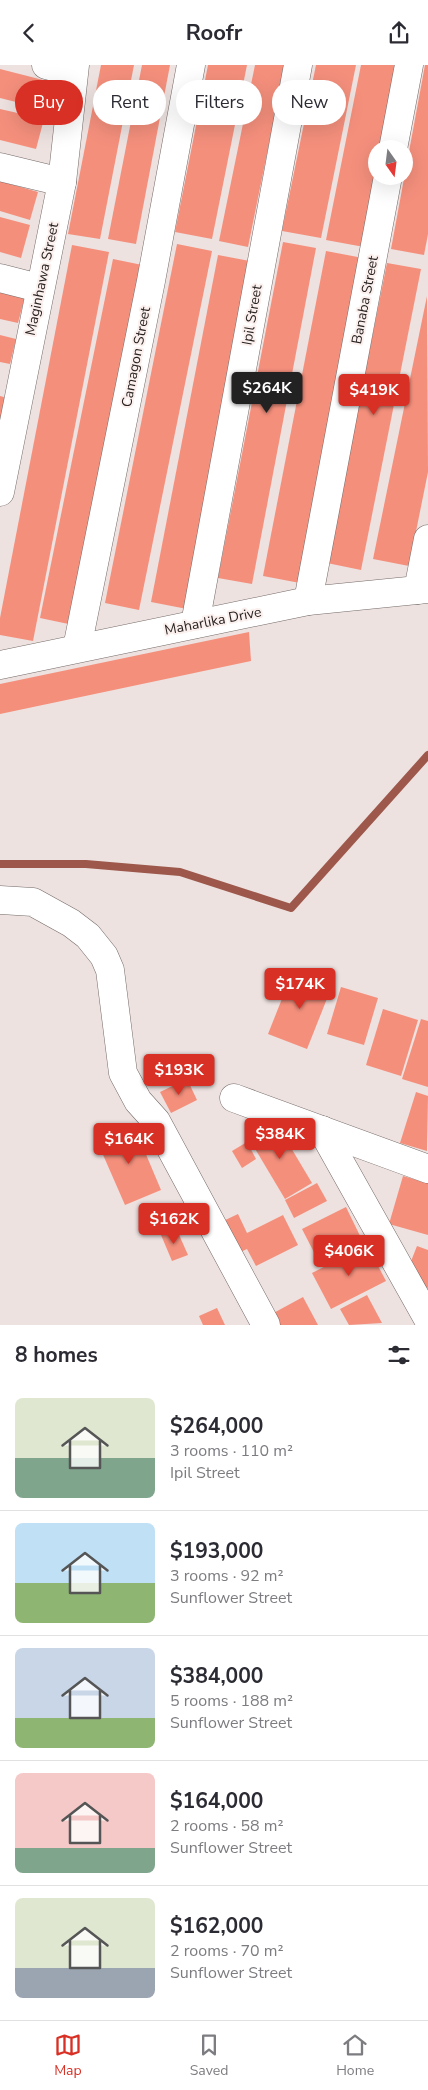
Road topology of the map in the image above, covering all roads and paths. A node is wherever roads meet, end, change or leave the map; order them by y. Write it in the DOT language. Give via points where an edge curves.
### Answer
graph roads {
  1 [pos="46,65"];
  2 [pos="190,65"];
  3 [pos="298,65"];
  4 [pos="409,65"];
  5 [pos="74,68"];
  6 [pos="395,140"];
  7 [pos="0,167"];
  8 [pos="62,182"];
  9 [pos="386,185"];
  10 [pos="0,278"];
  11 [pos="39,288"];
  12 [pos="9,389"];
  13 [pos="0,492"];
  14 [pos="428,539"];
  15 [pos="423,589"];
  16 [pos="308,601"];
  17 [pos="195,624"];
  18 [pos="77,648"];
  19 [pos="0,665"];
  20 [pos="0,899"];
  21 [pos="234,1098"];
  22 [pos="322,1130"];
  23 [pos="428,1169"];
  24 [pos="428,1319"];
  25 [pos="266,1325"];
  1 -- 5 [label="street"];
  2 -- 18 [label="street, Camagon Street" via="149,291"];
  3 -- 17 [label="street, Ipil Street"];
  4 -- 6 [label="street"];
  5 -- 8 [label="street, Maginhawa Street"];
  7 -- 8 [label="street"];
  8 -- 11 [label="street, Maginhawa Street"];
  9 -- 16 [label="street, Banaba Street"];
  10 -- 11 [label="street"];
  11 -- 12 [label="street, Maginhawa Street"];
  12 -- 13 [label="street, Maginhawa Street"];
  14 -- 15 [label="street"];
  15 -- 16 [label="street, Maharlika Drive"];
  16 -- 17 [label="street, Maharlika Drive"];
  17 -- 18 [label="street, Maharlika Drive"];
  18 -- 19 [label="street, Maharlika Drive"];
  20 -- 25 [label="street" via="32,902 64,919 88,936 104,956 110,970 124,1073 138,1101 156,1121"];
  21 -- 22 [label="street"];
  22 -- 23 [label="street"];
  22 -- 24 [label="street"];
}
